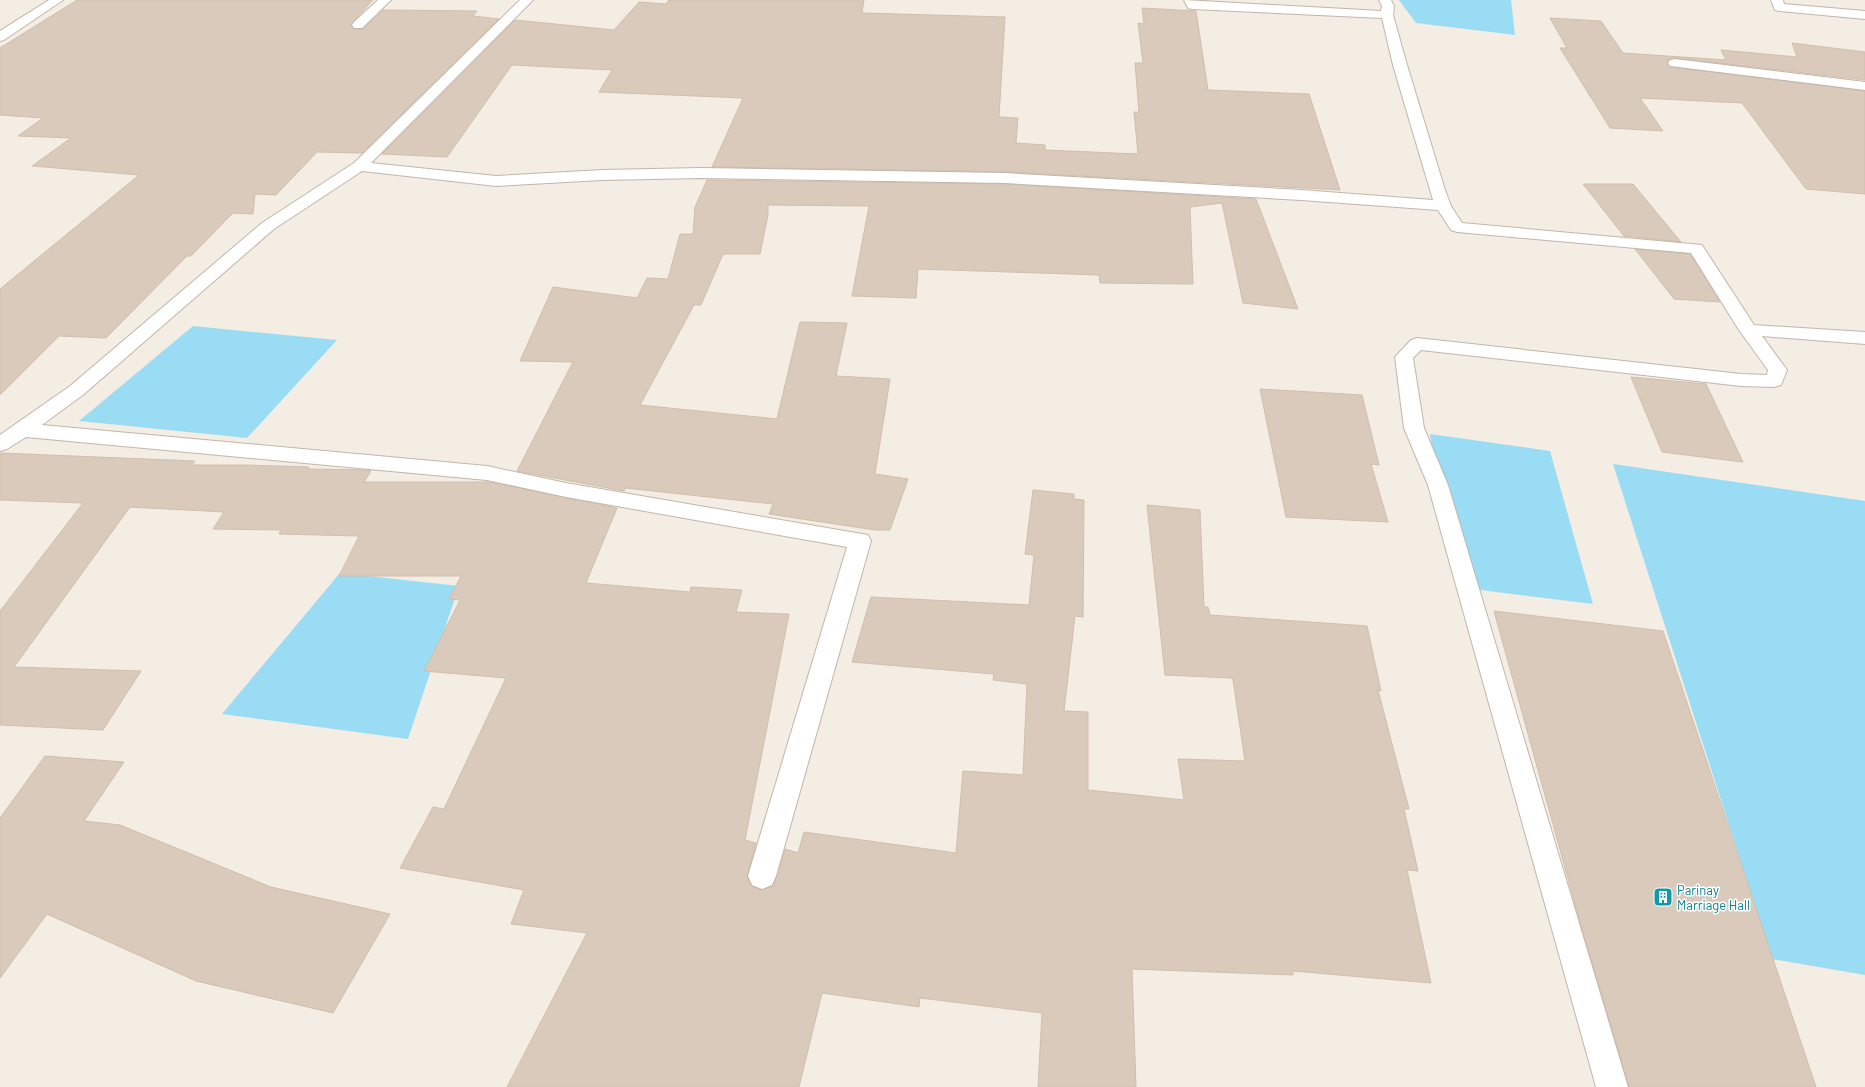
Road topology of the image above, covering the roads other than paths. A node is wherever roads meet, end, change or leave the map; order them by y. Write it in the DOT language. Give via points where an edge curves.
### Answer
graph roads {
  1 [pos="58,0"];
  2 [pos="386,0"];
  3 [pos="527,0"];
  4 [pos="1190,0"];
  5 [pos="1385,0"];
  6 [pos="1777,0"];
  7 [pos="1387,15"];
  8 [pos="1865,15"];
  9 [pos="358,26"];
  10 [pos="0,37"];
  11 [pos="1675,63"];
  12 [pos="1865,86"];
  13 [pos="359,166"];
  14 [pos="1444,206"];
  15 [pos="1748,330"];
  16 [pos="1865,338"];
  17 [pos="22,430"];
  18 [pos="0,444"];
  19 [pos="762,876"];
  20 [pos="1612,1087"];
  1 -- 10 [label="street"];
  2 -- 9 [label="street"];
  3 -- 13 [label="street"];
  4 -- 7 [label="street" via="1192,5"];
  5 -- 7 [label="street" via="1388,6"];
  6 -- 8 [label="street" via="1779,7"];
  7 -- 14 [label="street"];
  11 -- 12 [label="street"];
  13 -- 14 [label="street" via="496,181 701,173 1005,178"];
  13 -- 17 [label="street" via="268,226 82,384"];
  14 -- 15 [label="street" via="1457,227 1696,249"];
  15 -- 16 [label="street"];
  15 -- 20 [label="street" via="1778,370 1774,381 1741,380 1417,344 1404,358 1414,428 1438,485"];
  17 -- 18 [label="street"];
  17 -- 19 [label="street" via="487,473 566,490 860,541"];
}
